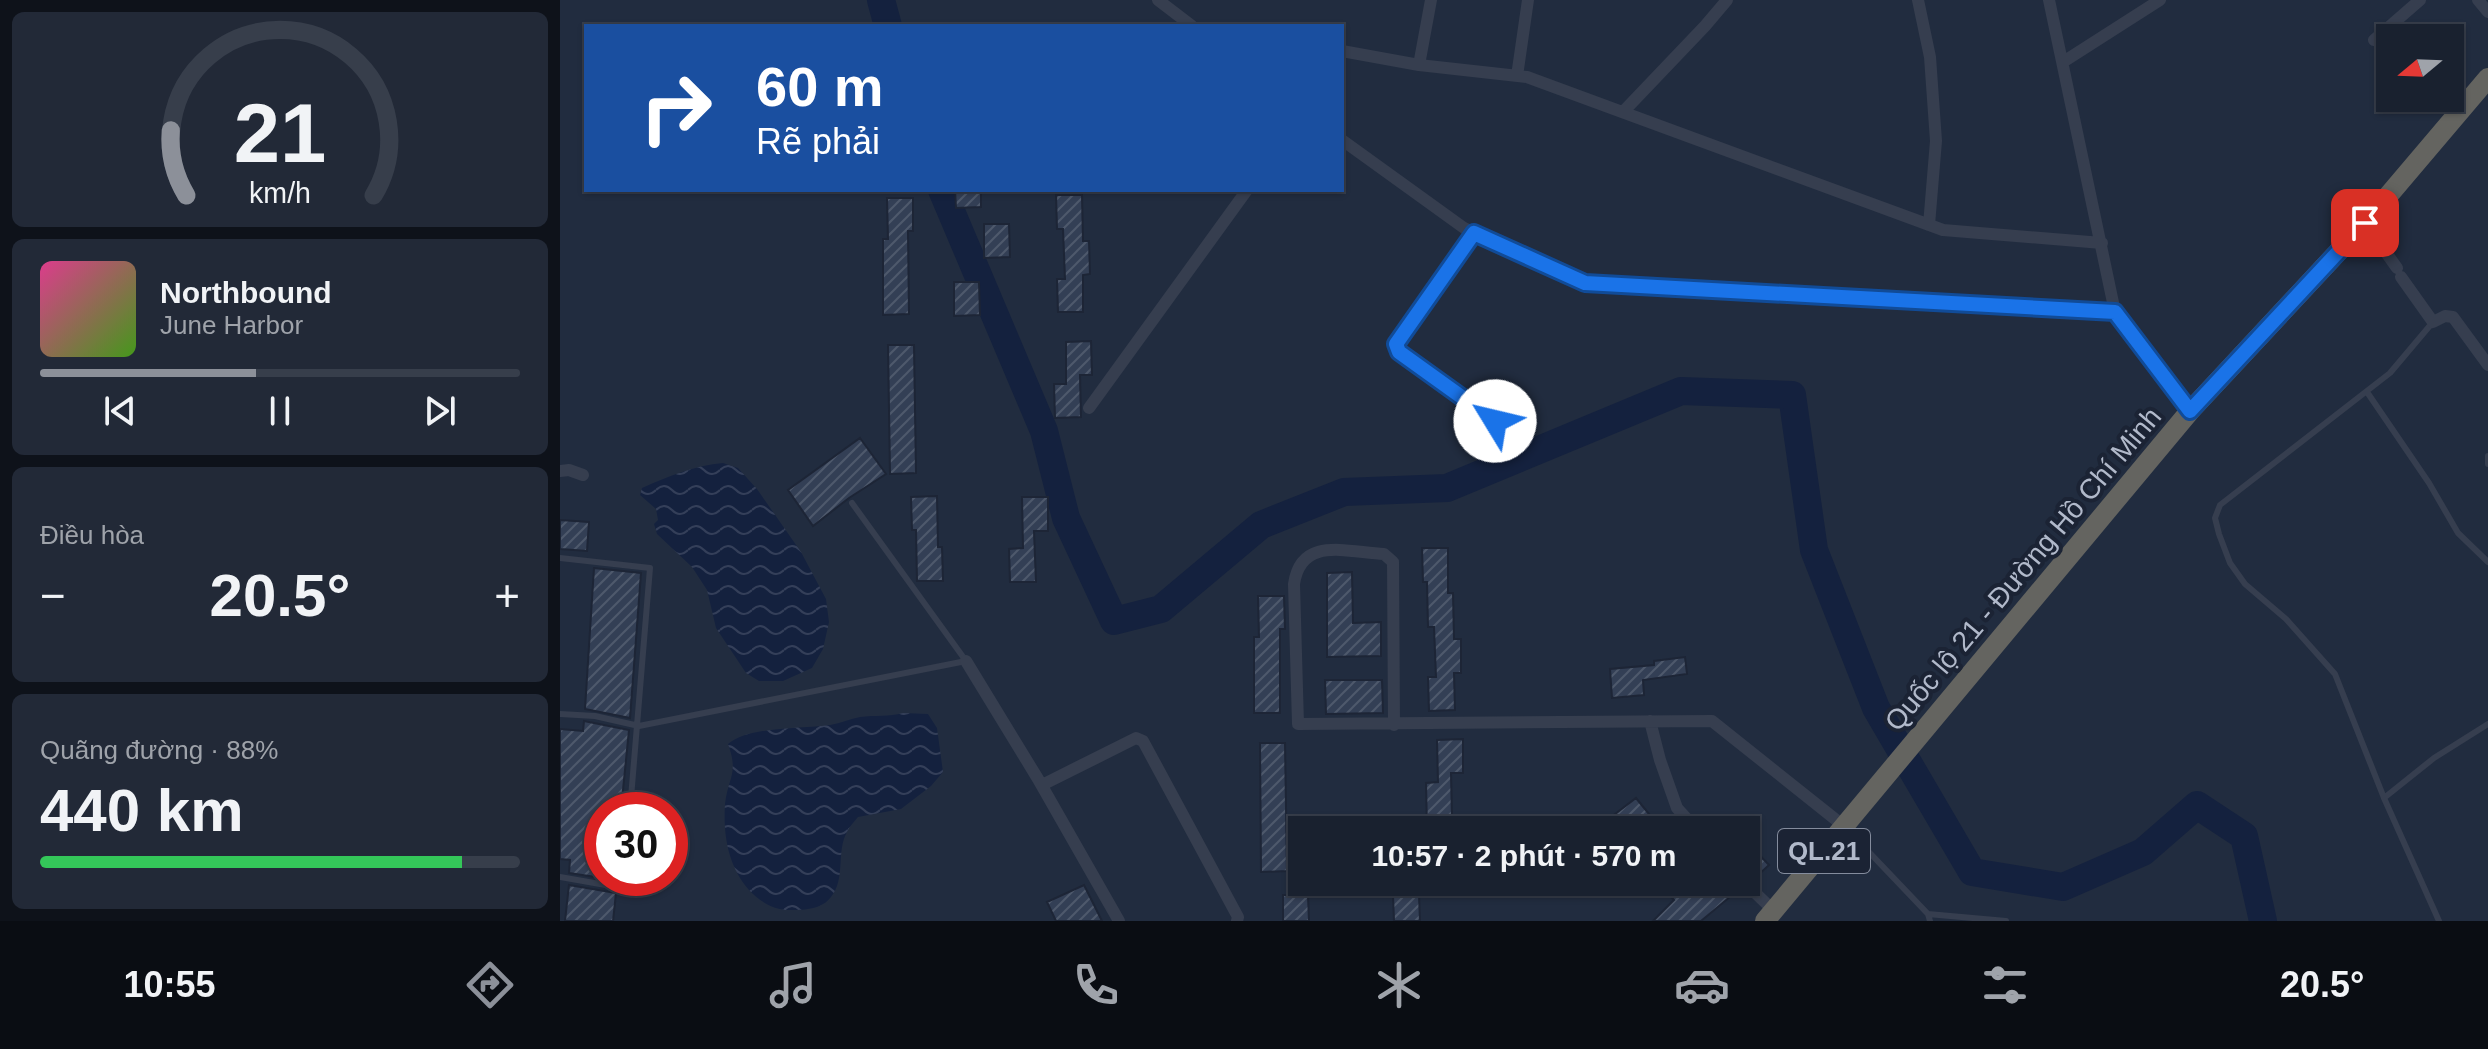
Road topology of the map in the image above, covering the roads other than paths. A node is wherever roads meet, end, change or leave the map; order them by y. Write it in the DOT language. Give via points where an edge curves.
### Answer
graph roads {
  1 [pos="1158,0"];
  2 [pos="1431,0"];
  3 [pos="1528,0"];
  4 [pos="1727,0"];
  5 [pos="1918,0"];
  6 [pos="2049,0"];
  7 [pos="2160,0"];
  8 [pos="2420,0"];
  9 [pos="2478,0"];
  10 [pos="2488,12"];
  11 [pos="1190,24"];
  12 [pos="2374,40"];
  13 [pos="1344,51"];
  14 [pos="2063,62"];
  15 [pos="1419,65"];
  16 [pos="1517,76"];
  17 [pos="2488,78"];
  18 [pos="1623,112"];
  19 [pos="1344,141"];
  20 [pos="1246,192"];
  21 [pos="2365,223"];
  22 [pos="1929,225"];
  23 [pos="1474,233"];
  24 [pos="2102,243"];
  25 [pos="2115,312"];
  26 [pos="2433,322"];
  27 [pos="2488,365"];
  28 [pos="2367,392"];
  29 [pos="1089,408"];
  30 [pos="2190,411"];
  31 [pos="1495,421"];
  32 [pos="2488,456"];
  33 [pos="2488,464"];
  34 [pos="560,471"];
  35 [pos="583,475"];
  36 [pos="852,503"];
  37 [pos="560,558"];
  38 [pos="2488,562"];
  39 [pos="966,661"];
  40 [pos="560,714"];
  41 [pos="1650,721"];
  42 [pos="2488,724"];
  43 [pos="1394,725"];
  44 [pos="639,726"];
  45 [pos="1042,785"];
  46 [pos="632,792"];
  47 [pos="2384,798"];
  48 [pos="1684,816"];
  49 [pos="1845,827"];
  50 [pos="560,877"];
  51 [pos="584,881"];
  52 [pos="1755,896"];
  53 [pos="1770,916"];
  54 [pos="1929,917"];
  55 [pos="1948,918"];
  56 [pos="1119,921"];
  57 [pos="1237,921"];
  58 [pos="2006,921"];
  59 [pos="2439,921"];
  1 -- 11 [label="street"];
  2 -- 15 [label="street"];
  3 -- 16 [label="street"];
  4 -- 18 [label="street"];
  5 -- 22 [label="street" via="1930,57 1936,141"];
  6 -- 14 [label="street"];
  7 -- 14 [label="street"];
  8 -- 12 [label="street"];
  9 -- 10 [label="street"];
  13 -- 15 [label="street"];
  14 -- 24 [label="street"];
  15 -- 16 [label="street"];
  16 -- 18 [label="street"];
  17 -- 21 [label="highway, Quốc lộ 21 - Đường Hồ Chí Minh / QL.21"];
  18 -- 22 [label="street"];
  19 -- 23 [label="street"];
  20 -- 29 [label="street"];
  21 -- 26 [label="street"];
  21 -- 30 [label="highway, Quốc lộ 21 - Đường Hồ Chí Minh / QL.21"];
  22 -- 24 [label="street"];
  23 -- 25 [label="street" via="1585,283"];
  23 -- 31 [label="street" via="1396,344 1399,352"];
  24 -- 25 [label="street"];
  25 -- 30 [label="street"];
  26 -- 27 [label="street" via="2453,317"];
  26 -- 28 [label="lane"];
  28 -- 38 [label="lane" via="2458,533"];
  28 -- 47 [label="lane" via="2220,505 2215,518 2230,563 2245,584 2286,619 2335,674"];
  30 -- 49 [label="highway, Quốc lộ 21 - Đường Hồ Chí Minh / QL.21"];
  32 -- 33 [label="lane"];
  34 -- 35 [label="street"];
  36 -- 39 [label="lane"];
  37 -- 44 [label="lane" via="650,568"];
  39 -- 44 [label="lane"];
  39 -- 45 [label="street"];
  40 -- 44 [label="lane"];
  41 -- 43 [label="street"];
  41 -- 48 [label="street" via="1677,808"];
  41 -- 49 [label="street" via="1712,721"];
  42 -- 47 [label="lane"];
  43 -- 43 [label="street" via="1298,724 1294,584 1305,556 1318,551 1384,554 1393,562"];
  44 -- 46 [label="lane"];
  45 -- 56 [label="street"];
  45 -- 57 [label="street" via="1136,738 1143,741"];
  47 -- 59 [label="lane"];
  49 -- 53 [label="highway, Quốc lộ 21 - Đường Hồ Chí Minh / QL.21"];
  49 -- 54 [label="lane"];
  50 -- 51 [label="lane"];
  52 -- 53 [label="street"];
  54 -- 55 [label="lane"];
  55 -- 58 [label="lane"];
}
